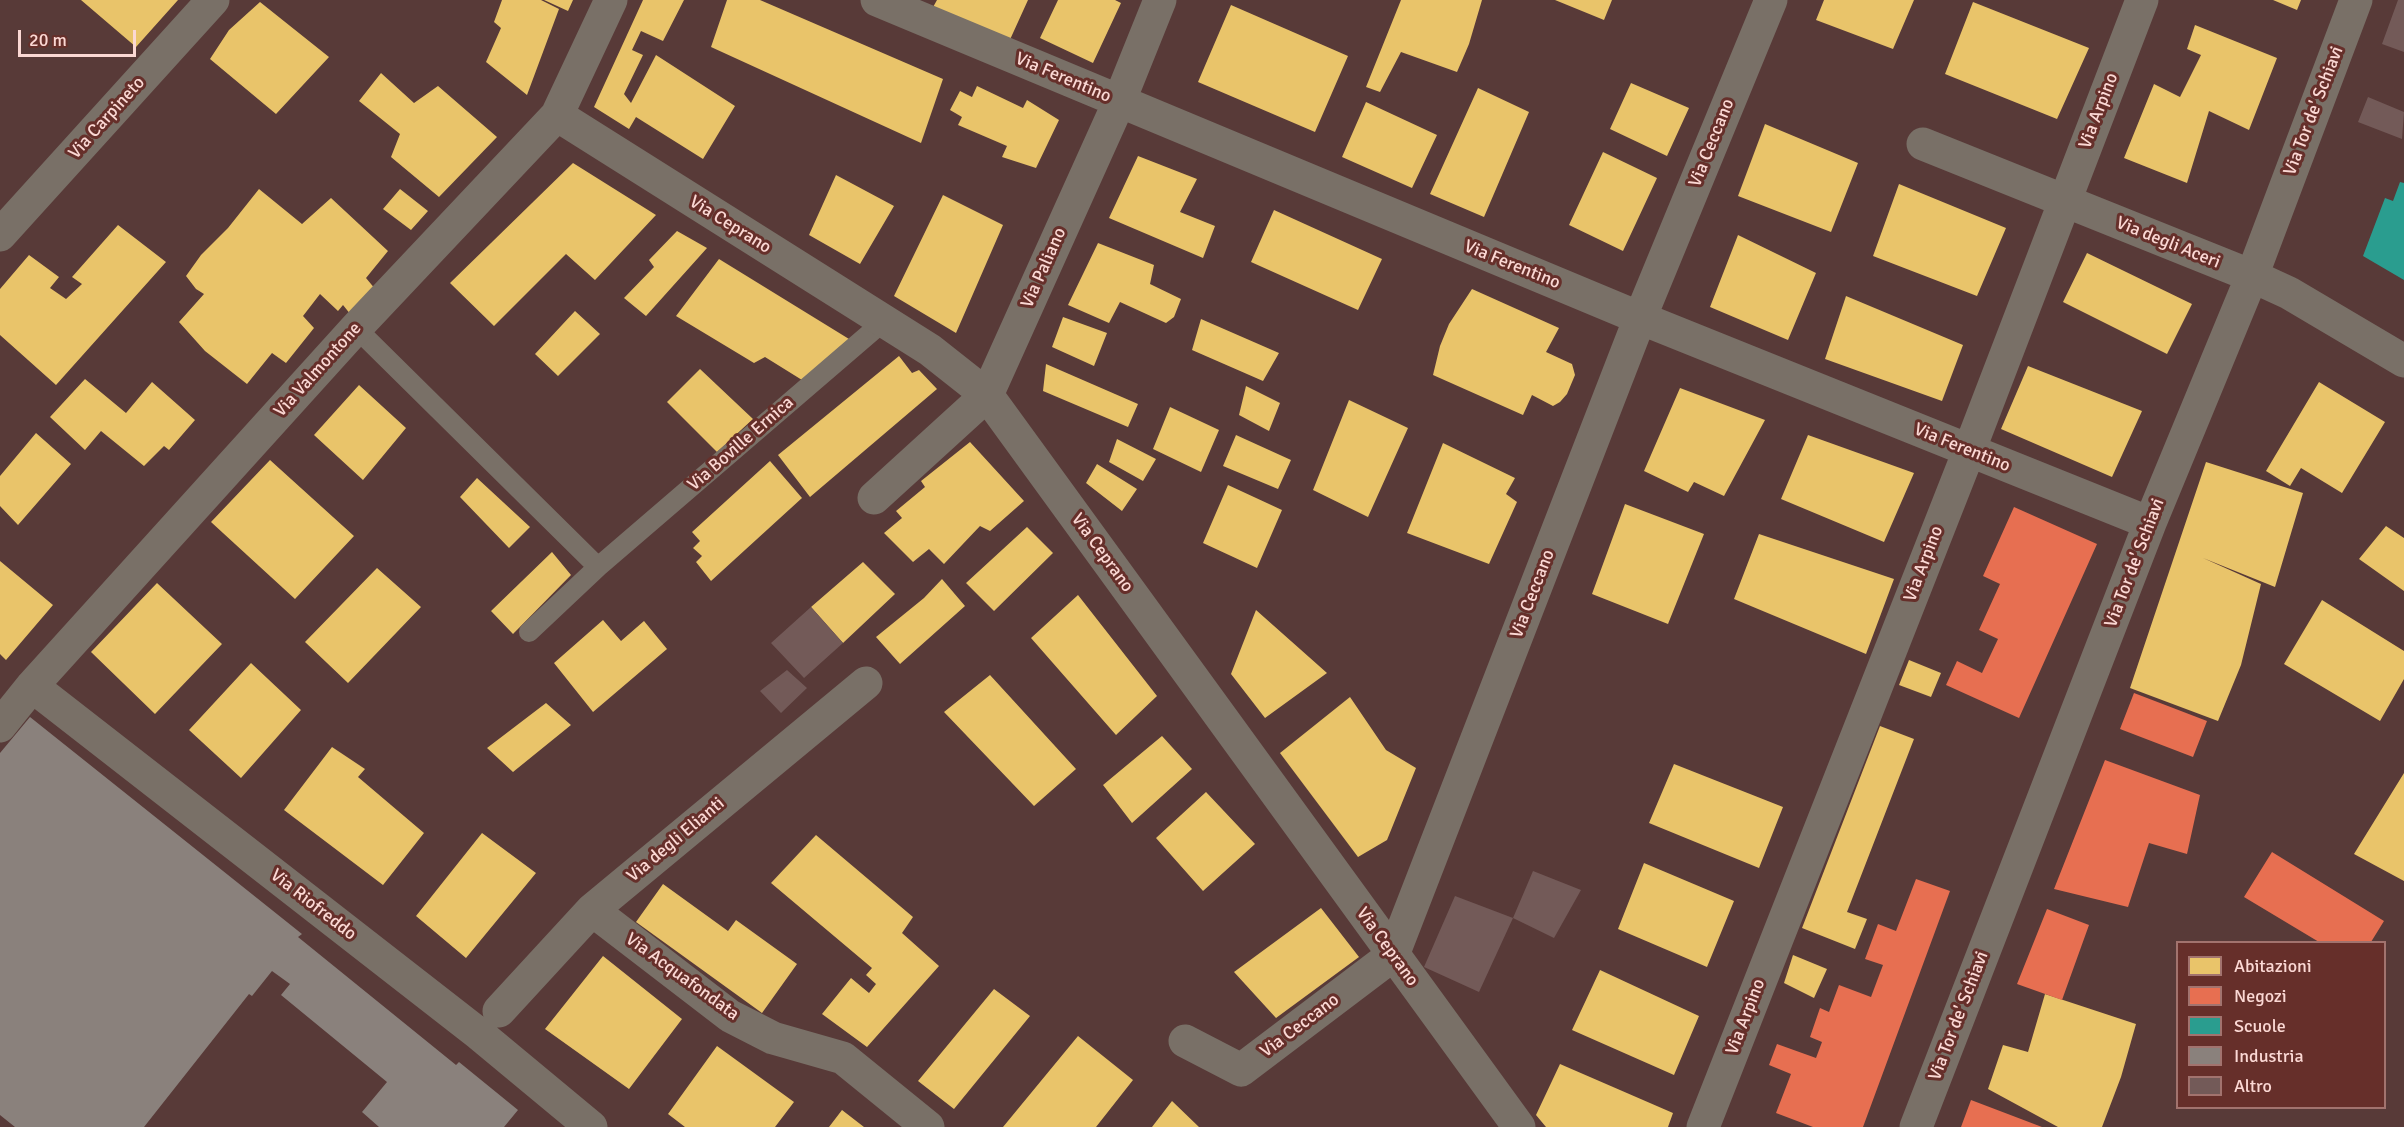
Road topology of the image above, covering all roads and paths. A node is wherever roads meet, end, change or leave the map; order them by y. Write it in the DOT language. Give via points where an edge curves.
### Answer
graph roads {
  1 [pos="213,0"];
  2 [pos="611,0"];
  3 [pos="877,0"];
  4 [pos="1160,0"];
  5 [pos="1771,0"];
  6 [pos="2142,0"];
  7 [pos="2356,0"];
  8 [pos="1119,102"];
  9 [pos="557,115"];
  10 [pos="1923,144"];
  11 [pos="2064,201"];
  12 [pos="0,235"];
  13 [pos="2252,276"];
  14 [pos="1640,318"];
  15 [pos="883,322"];
  16 [pos="356,328"];
  17 [pos="2404,361"];
  18 [pos="987,395"];
  19 [pos="1969,451"];
  20 [pos="874,498"];
  21 [pos="2150,523"];
  22 [pos="598,567"];
  23 [pos="529,632"];
  24 [pos="866,683"];
  25 [pos="32,686"];
  26 [pos="0,726"];
  27 [pos="592,910"];
  28 [pos="1393,955"];
  29 [pos="499,1011"];
  30 [pos="1185,1041"];
  31 [pos="591,1127"];
  32 [pos="928,1127"];
  33 [pos="1519,1127"];
  34 [pos="1703,1127"];
  35 [pos="1916,1127"];
  1 -- 12 [label="street, Via Carpineto"];
  2 -- 9 [label="street, Via Valmontone"];
  3 -- 8 [label="street, Via Ferentino"];
  4 -- 8 [label="street, Via Paliano"];
  5 -- 14 [label="street, Via Ceccano"];
  6 -- 11 [label="street, Via Arpino"];
  7 -- 13 [label="street, Via Tor de' Schiavi"];
  8 -- 14 [label="street, Via Ferentino"];
  8 -- 18 [label="street, Via Paliano"];
  9 -- 15 [label="street, Via Ceprano"];
  9 -- 16 [label="street, Via Valmontone"];
  10 -- 11 [label="street, Via degli Aceri"];
  11 -- 13 [label="street, Via degli Aceri"];
  11 -- 19 [label="street, Via Arpino"];
  13 -- 17 [label="street, Via degli Aceri" via="2289,293"];
  13 -- 21 [label="street, Via Tor de' Schiavi"];
  14 -- 19 [label="street, Via Ferentino"];
  14 -- 28 [label="street, Via Ceccano"];
  15 -- 18 [label="street, Via Ceprano" via="930,350"];
  15 -- 22 [label="lane, Via Boville Ernica"];
  16 -- 22 [label="lane"];
  16 -- 25 [label="street, Via Valmontone"];
  18 -- 20 [label="street, Via Paliano"];
  18 -- 28 [label="street, Via Ceprano"];
  19 -- 21 [label="street, Via Ferentino"];
  19 -- 34 [label="street, Via Arpino"];
  21 -- 35 [label="street, Via Tor de' Schiavi"];
  22 -- 23 [label="lane, Via Boville Ernica"];
  24 -- 27 [label="street, Via degli Elianti"];
  25 -- 26 [label="street, Via Valmontone"];
  25 -- 31 [label="street, Via Riofreddo"];
  27 -- 29 [label="street, Via degli Elianti"];
  27 -- 32 [label="street, Via Acquafondata" via="730,1016 773,1038 843,1058"];
  28 -- 30 [label="street, Via Ceccano" via="1241,1070"];
  28 -- 33 [label="street, Via Ceprano"];
}
